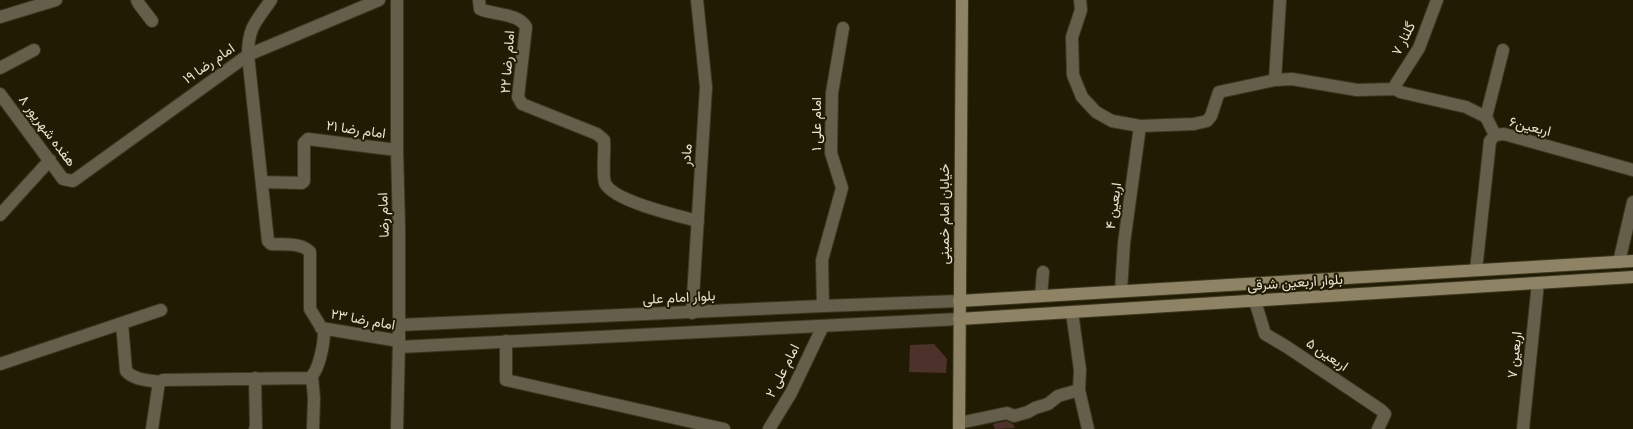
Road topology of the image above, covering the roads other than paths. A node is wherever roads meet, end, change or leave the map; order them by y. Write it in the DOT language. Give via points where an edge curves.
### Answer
graph roads {
  1 [pos="56,0"];
  2 [pos="138,0"];
  3 [pos="271,0"];
  4 [pos="379,0"];
  5 [pos="398,0"];
  6 [pos="479,0"];
  7 [pos="698,0"];
  8 [pos="962,0"];
  9 [pos="1080,0"];
  10 [pos="1280,0"];
  11 [pos="1437,0"];
  12 [pos="0,16"];
  13 [pos="152,21"];
  14 [pos="843,28"];
  15 [pos="34,50"];
  16 [pos="1503,50"];
  17 [pos="248,55"];
  18 [pos="0,68"];
  19 [pos="1276,80"];
  20 [pos="1396,89"];
  21 [pos="0,94"];
  22 [pos="1486,117"];
  23 [pos="1140,126"];
  24 [pos="1495,135"];
  25 [pos="396,150"];
  26 [pos="50,160"];
  27 [pos="1633,170"];
  28 [pos="73,180"];
  29 [pos="262,182"];
  30 [pos="1633,202"];
  31 [pos="0,215"];
  32 [pos="698,221"];
  33 [pos="1633,261"];
  34 [pos="1619,262"];
  35 [pos="1476,270"];
  36 [pos="1043,272"];
  37 [pos="1633,277"];
  38 [pos="1538,283"];
  39 [pos="1121,291"];
  40 [pos="1041,296"];
  41 [pos="960,301"];
  42 [pos="1255,301"];
  43 [pos="823,306"];
  44 [pos="161,310"];
  45 [pos="1072,312"];
  46 [pos="692,313"];
  47 [pos="959,319"];
  48 [pos="122,323"];
  49 [pos="399,325"];
  50 [pos="822,326"];
  51 [pos="321,328"];
  52 [pos="506,341"];
  53 [pos="399,344"];
  54 [pos="0,364"];
  55 [pos="312,376"];
  56 [pos="255,378"];
  57 [pos="159,382"];
  58 [pos="1079,390"];
  59 [pos="959,426"];
  60 [pos="152,429"];
  61 [pos="255,429"];
  62 [pos="313,429"];
  63 [pos="397,429"];
  64 [pos="724,429"];
  65 [pos="769,429"];
  66 [pos="1088,429"];
  67 [pos="1378,429"];
  68 [pos="1523,429"];
  1 -- 12 [label="street"];
  2 -- 13 [label="street"];
  3 -- 17 [label="street" via="250,32"];
  4 -- 17 [label="street, امام رضا ۱۹"];
  5 -- 25 [label="street, امام رضا"];
  6 -- 32 [label="street, امام رضا ۲۲" via="480,9 516,18 526,27 518,98 522,104 597,134 604,140 604,182 610,189 645,207"];
  7 -- 32 [label="street, مادر" via="706,87"];
  8 -- 41 [label="main road, خیابان امام خمینی"];
  9 -- 23 [label="street" via="1081,10 1072,37 1071,58 1073,76 1082,97 1096,112 1112,121"];
  10 -- 19 [label="street"];
  11 -- 20 [label="street, گلنار ۷" via="1419,48"];
  14 -- 43 [label="street, امام علی ۱" via="832,93 831,153 842,188 822,260"];
  15 -- 18 [label="street"];
  16 -- 22 [label="street"];
  17 -- 28 [label="street, امام رضا ۱۹"];
  17 -- 29 [label="street"];
  19 -- 20 [label="street" via="1292,79 1357,90"];
  19 -- 23 [label="street" via="1219,92 1207,121"];
  20 -- 22 [label="street" via="1466,108"];
  21 -- 26 [label="street, هفده شهریور ۸"];
  22 -- 24 [label="street"];
  23 -- 39 [label="street, اربعین ۴" via="1124,243"];
  24 -- 27 [label="street, اربعین۶" via="1504,134"];
  24 -- 35 [label="street, اربعین۶" via="1490,141"];
  25 -- 29 [label="street, امام رضا ۲۱" via="308,139 304,143 304,181"];
  25 -- 49 [label="street, امام رضا"];
  26 -- 28 [label="street, هفده شهریور ۸" via="63,179"];
  26 -- 31 [label="street"];
  29 -- 51 [label="street" via="268,241 271,244 299,245 310,252 310,309"];
  30 -- 34 [label="street"];
  32 -- 46 [label="street, مادر"];
  33 -- 34 [label="main road, بلوار اربعین شرقی"];
  34 -- 35 [label="main road, بلوار اربعین شرقی"];
  35 -- 39 [label="main road, بلوار اربعین شرقی"];
  36 -- 40 [label="street"];
  37 -- 38 [label="main road, بلوار اربعین شرقی"];
  38 -- 42 [label="main road, بلوار اربعین شرقی"];
  38 -- 68 [label="street, اربعین ۷"];
  39 -- 40 [label="main road, بلوار اربعین شرقی"];
  40 -- 41 [label="main road, بلوار اربعین شرقی"];
  41 -- 43 [label="street, بلوار امام علی"];
  41 -- 47 [label="main road, خیابان امام خمینی"];
  42 -- 45 [label="main road, بلوار اربعین شرقی"];
  42 -- 67 [label="street, اربعین ۵" via="1265,334 1381,410 1385,414"];
  43 -- 46 [label="street, بلوار امام علی"];
  44 -- 48 [label="street"];
  45 -- 47 [label="main road, بلوار اربعین شرقی"];
  45 -- 58 [label="street" via="1080,370"];
  46 -- 49 [label="street, بلوار امام علی"];
  47 -- 50 [label="street"];
  47 -- 59 [label="main road, خیابان امام خمینی"];
  48 -- 54 [label="street"];
  48 -- 57 [label="street" via="126,371 131,376"];
  49 -- 53 [label="street, امام رضا"];
  50 -- 52 [label="street"];
  50 -- 65 [label="street, امام علی ۲" via="791,393"];
  51 -- 53 [label="street, امام رضا ۲۳"];
  51 -- 55 [label="street" via="324,338"];
  52 -- 53 [label="street"];
  52 -- 64 [label="street" via="506,380"];
  53 -- 63 [label="street, امام رضا"];
  55 -- 56 [label="street"];
  55 -- 62 [label="street"];
  56 -- 57 [label="street" via="167,379"];
  56 -- 61 [label="street"];
  57 -- 60 [label="street"];
  58 -- 59 [label="street" via="1058,396 1028,412 1014,416 1007,413"];
  58 -- 66 [label="street"];
}
